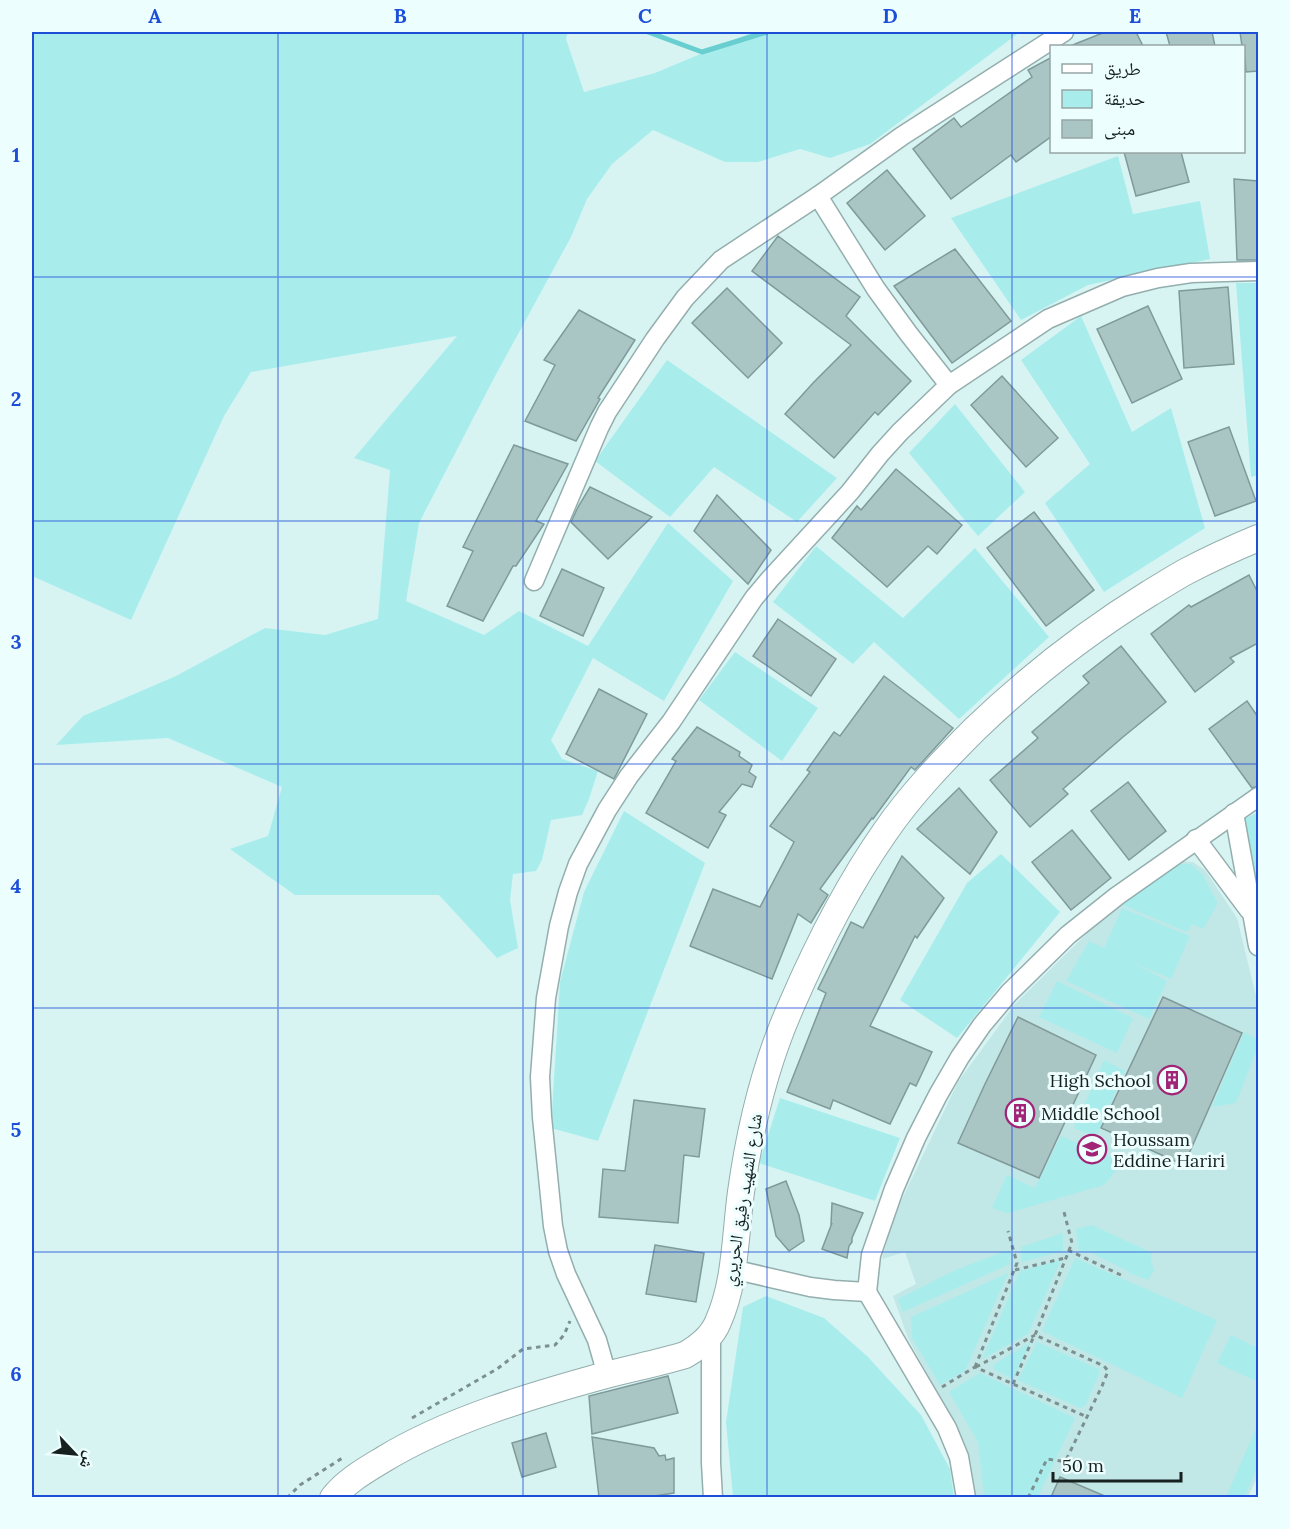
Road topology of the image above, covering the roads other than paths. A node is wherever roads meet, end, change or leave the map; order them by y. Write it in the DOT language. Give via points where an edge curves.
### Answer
graph roads {
  1 [pos="1064,32"];
  2 [pos="818,196"];
  3 [pos="1258,271"];
  4 [pos="949,385"];
  5 [pos="1258,538"];
  6 [pos="534,581"];
  7 [pos="1258,797"];
  8 [pos="1234,813"];
  9 [pos="1196,839"];
  10 [pos="1254,919"];
  11 [pos="1258,946"];
  12 [pos="732,1269"];
  13 [pos="867,1292"];
  14 [pos="711,1334"];
  15 [pos="607,1375"];
  16 [pos="333,1497"];
  17 [pos="713,1497"];
  18 [pos="966,1497"];
  1 -- 2 [label="street"];
  2 -- 4 [label="street" via="876,289"];
  2 -- 6 [label="street" via="721,260 685,298 607,412"];
  3 -- 4 [label="street" via="1191,273 1122,287 1048,319"];
  4 -- 15 [label="street" via="900,432 754,598 602,818 568,892 546,998 540,1077 542,1117 558,1251 597,1340"];
  5 -- 12 [label="street, شارع الشهيد رفيق الحريري" via="1186,571 1036,673 961,743 885,831 817,950 771,1058 748,1144"];
  7 -- 8 [label="street"];
  8 -- 9 [label="street"];
  8 -- 10 [label="street"];
  9 -- 10 [label="street"];
  9 -- 13 [label="street" via="1068,935 982,1025 938,1095 894,1189 871,1255"];
  10 -- 11 [label="street"];
  12 -- 13 [label="street" via="810,1287"];
  12 -- 14 [label="street, شارع الشهيد رفيق الحريري" via="722,1312"];
  13 -- 18 [label="street" via="947,1428 959,1457"];
  14 -- 15 [label="street, شارع الشهيد رفيق الحريري" via="686,1355"];
  14 -- 17 [label="street"];
  15 -- 16 [label="street, شارع الشهيد رفيق الحريري" via="526,1398 401,1448 349,1481"];
}
